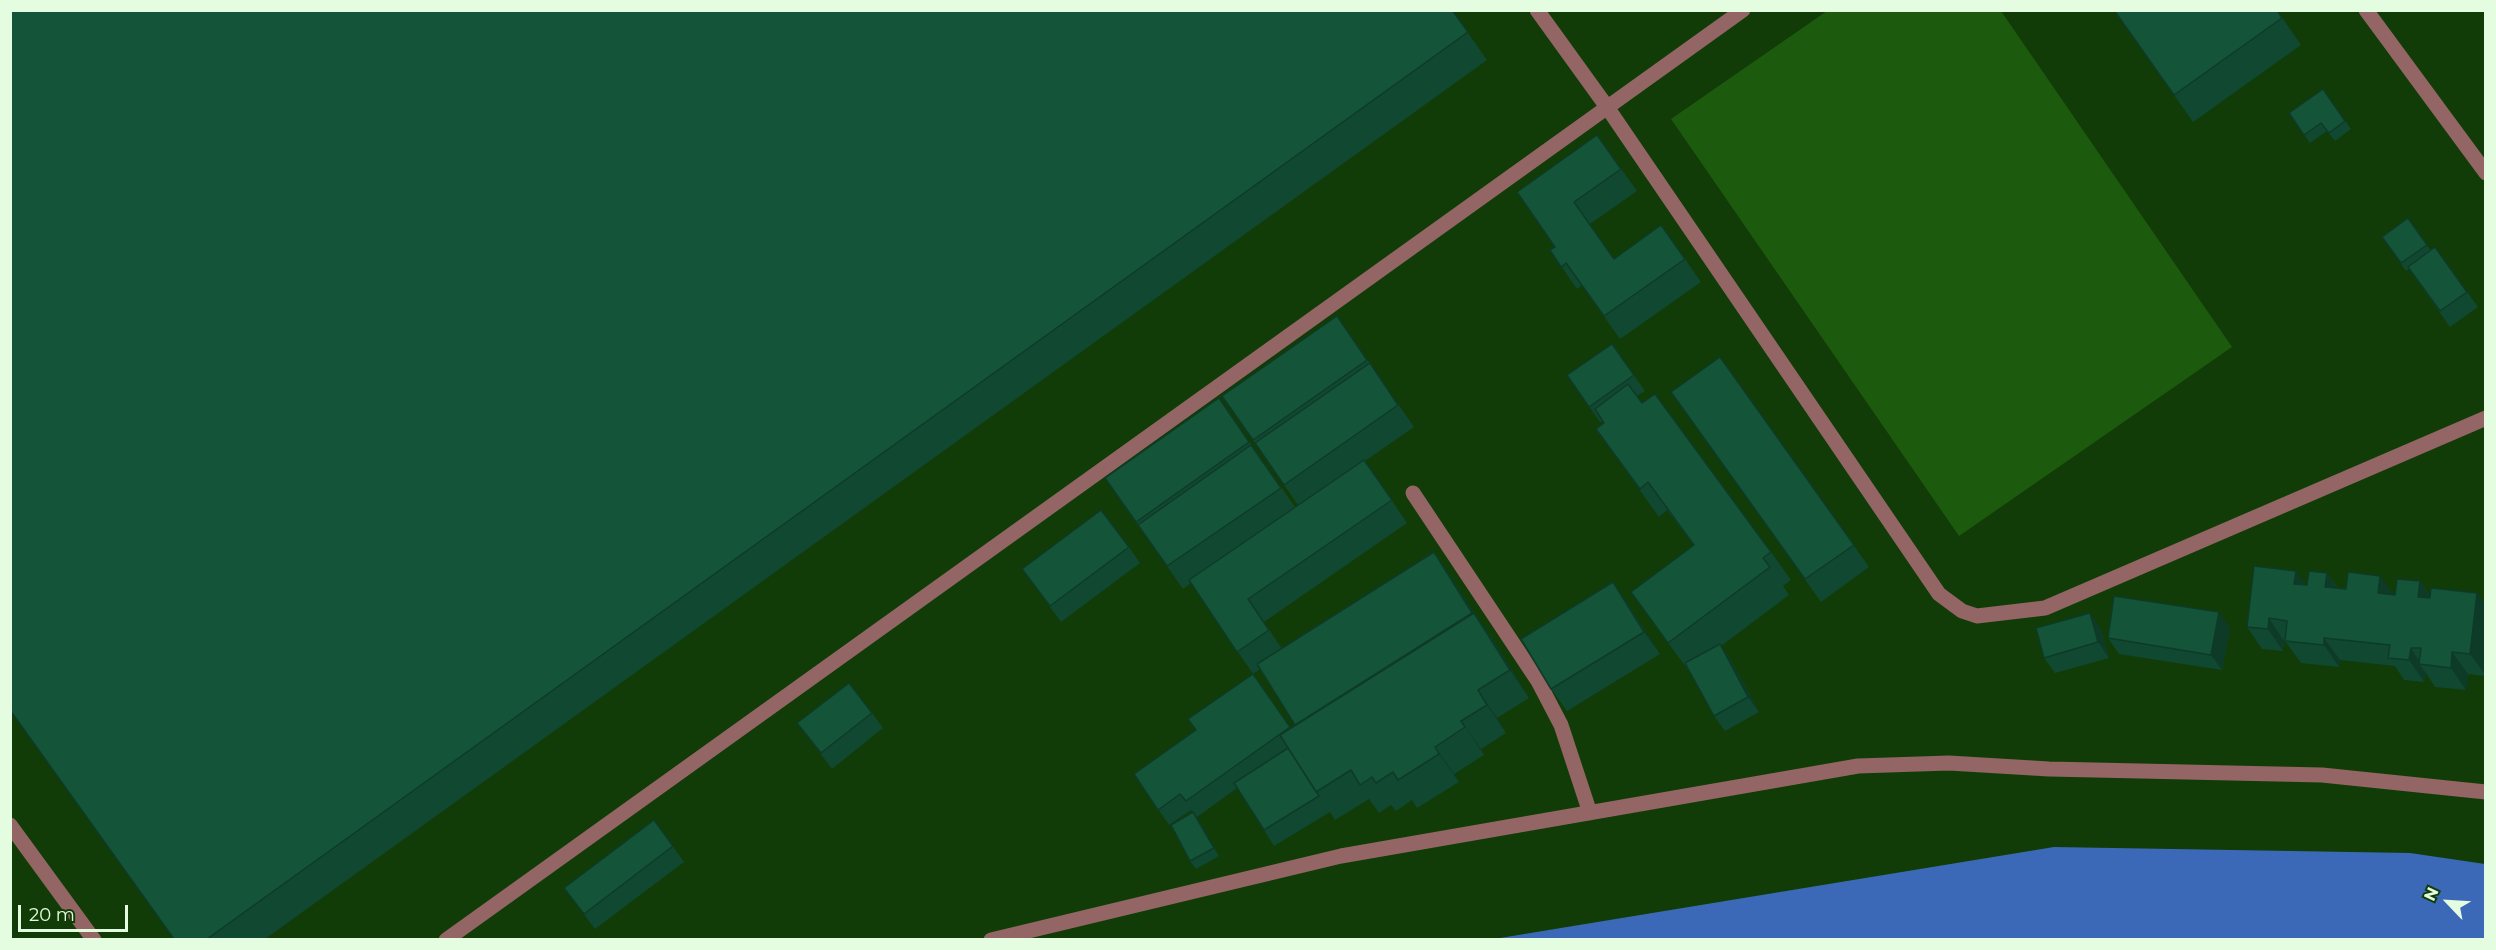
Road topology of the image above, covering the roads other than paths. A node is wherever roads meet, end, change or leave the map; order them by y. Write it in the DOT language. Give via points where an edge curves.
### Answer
graph roads {
  1 [pos="1537,10"];
  2 [pos="1743,10"];
  3 [pos="2366,10"];
  4 [pos="1607,107"];
  5 [pos="2486,173"];
  6 [pos="2486,418"];
  7 [pos="1413,493"];
  8 [pos="2486,792"];
  9 [pos="1590,813"];
  10 [pos="10,825"];
  11 [pos="94,939"];
  12 [pos="446,939"];
  13 [pos="991,939"];
  1 -- 4 [label="street"];
  2 -- 4 [label="street"];
  3 -- 5 [label="street"];
  4 -- 6 [label="street" via="1940,594 1962,611 1977,616 2045,608"];
  4 -- 12 [label="street"];
  7 -- 9 [label="street" via="1538,681 1562,724"];
  8 -- 9 [label="street" via="2322,776 1949,763 1858,766"];
  9 -- 13 [label="street" via="1341,856"];
  10 -- 11 [label="street"];
}
